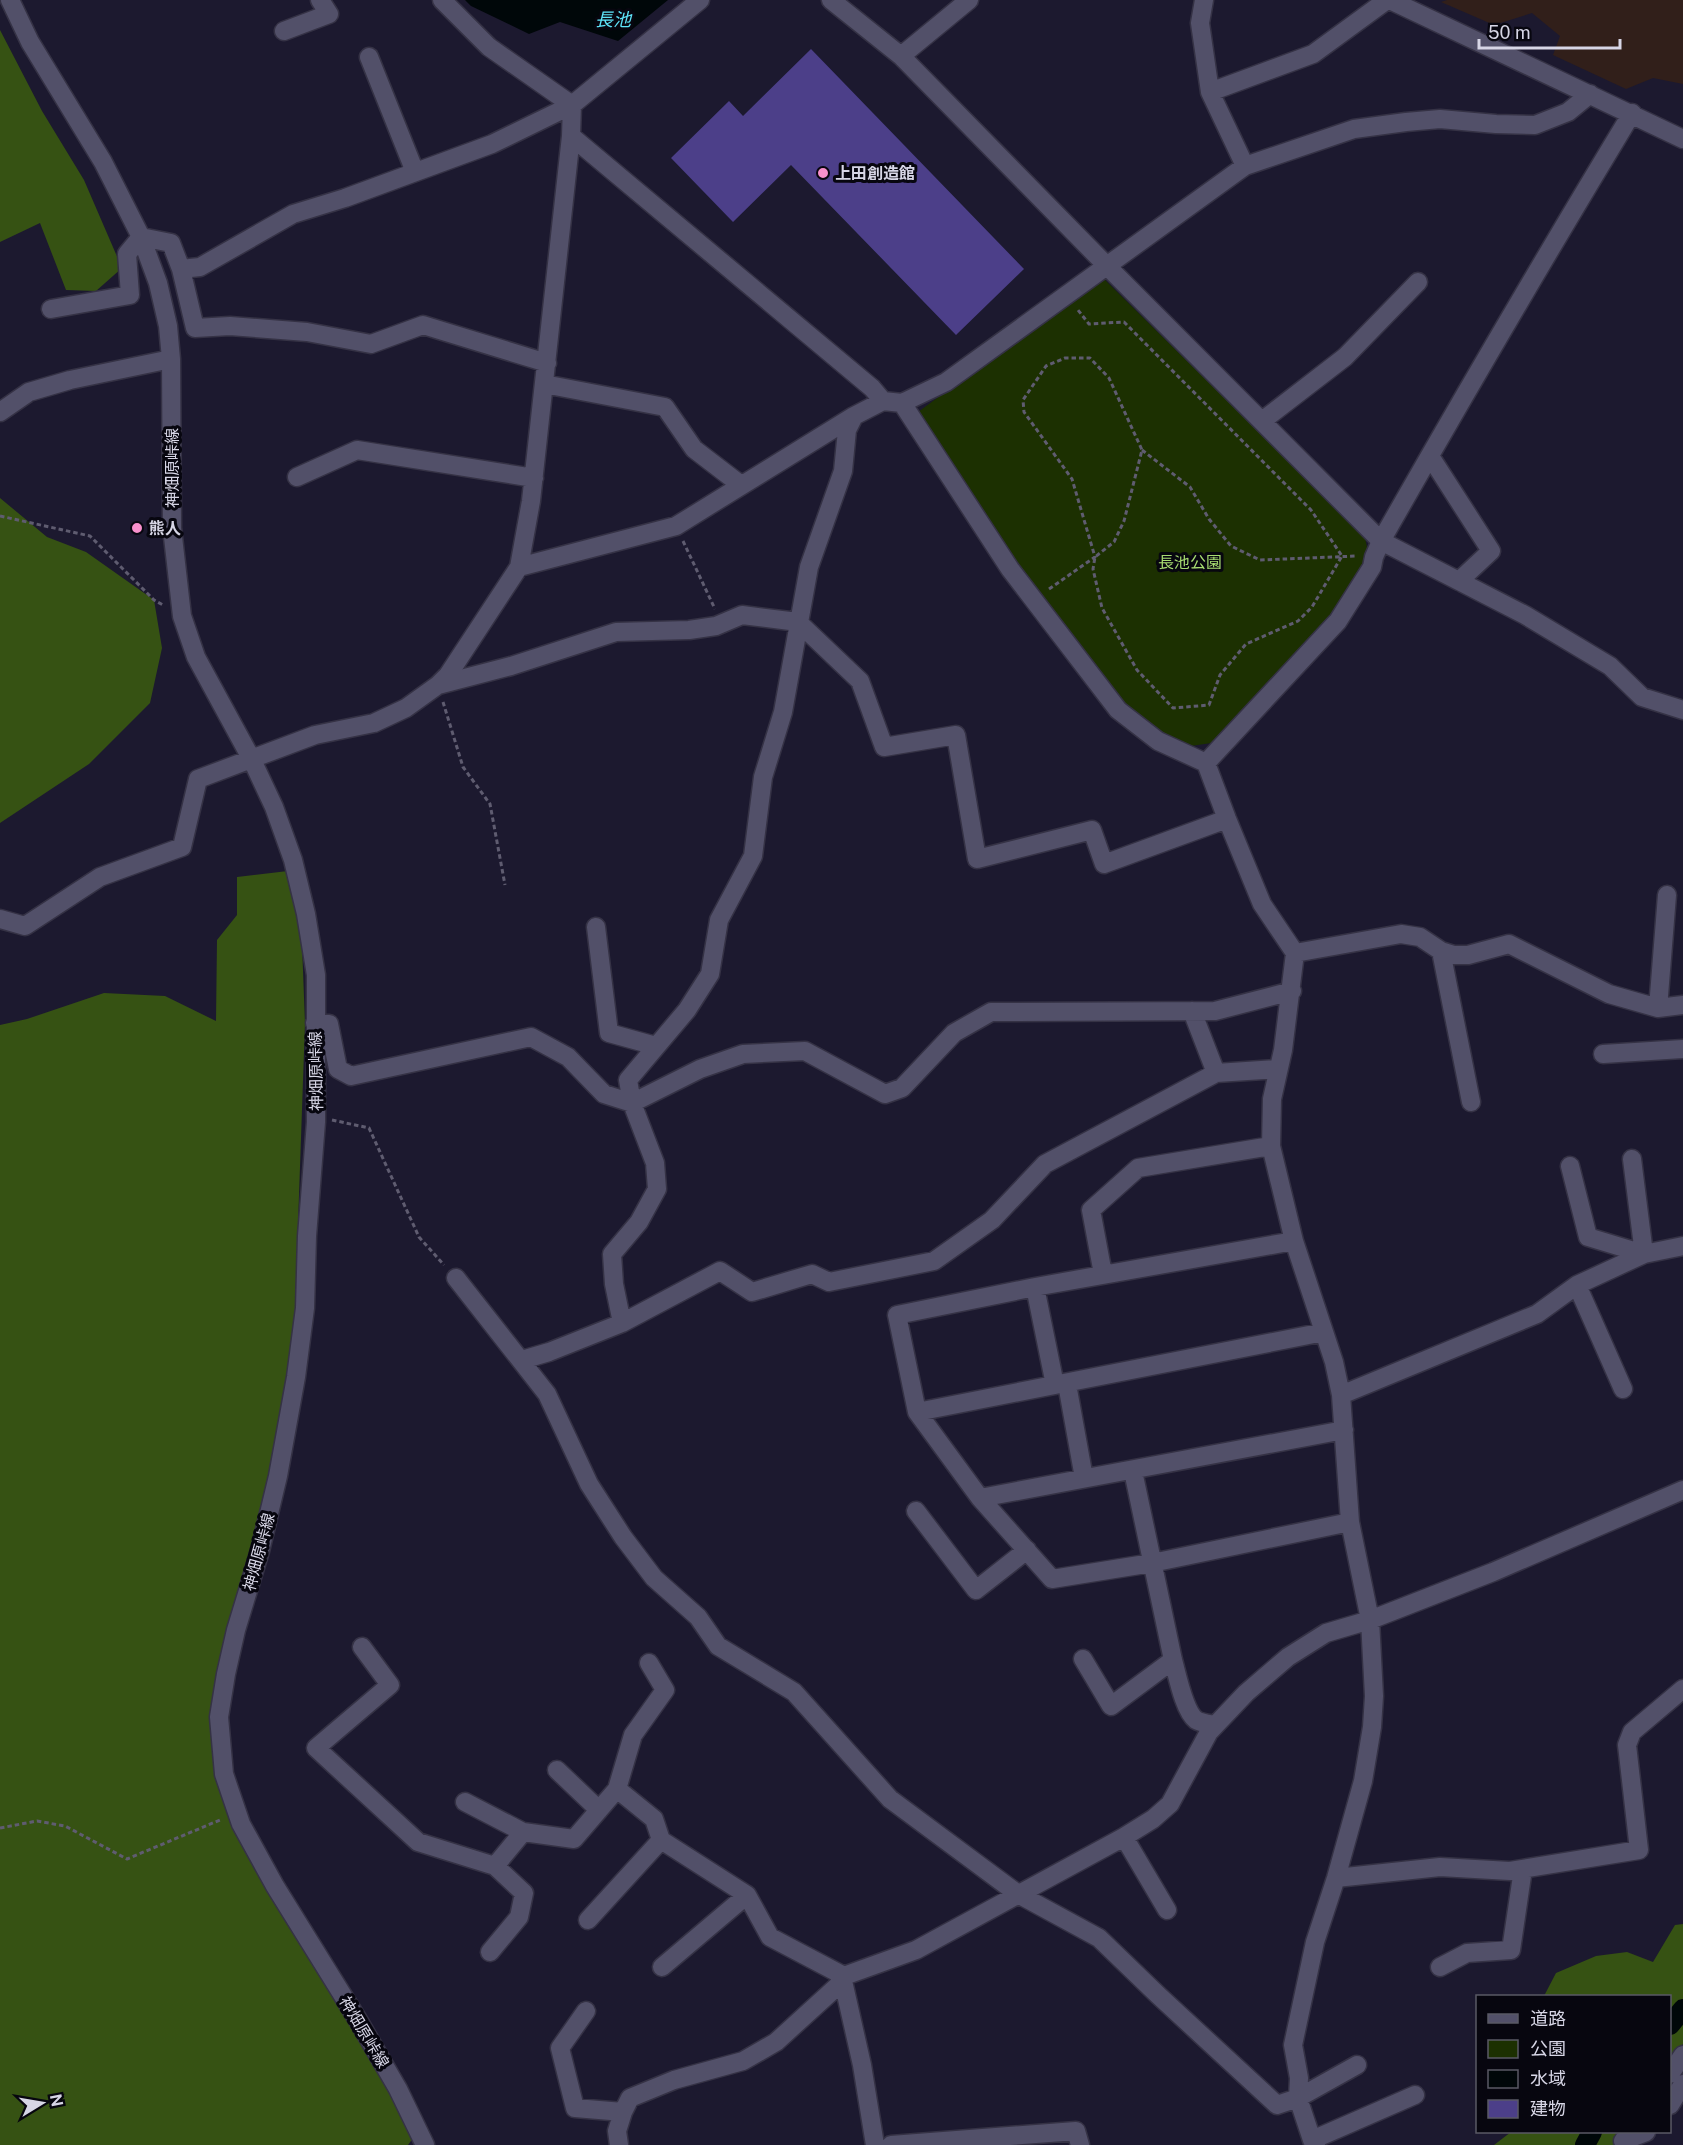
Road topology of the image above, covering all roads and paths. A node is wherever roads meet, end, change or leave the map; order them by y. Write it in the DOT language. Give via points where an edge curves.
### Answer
graph roads {
  1 [pos="10,0"];
  2 [pos="320,0"];
  3 [pos="442,0"];
  4 [pos="700,0"];
  5 [pos="831,0"];
  6 [pos="969,0"];
  7 [pos="1204,0"];
  8 [pos="1389,0"];
  9 [pos="284,31"];
  10 [pos="901,56"];
  11 [pos="369,57"];
  12 [pos="1210,92"];
  13 [pos="1590,94"];
  14 [pos="572,105"];
  15 [pos="1632,113"];
  16 [pos="571,136"];
  17 [pos="1683,139"];
  18 [pos="1245,166"];
  19 [pos="416,172"];
  20 [pos="141,237"];
  21 [pos="1107,266"];
  22 [pos="181,269"];
  23 [pos="1418,282"];
  24 [pos="51,309"];
  25 [pos="1089,324"];
  26 [pos="171,359"];
  27 [pos="547,363"];
  28 [pos="544,384"];
  29 [pos="883,401"];
  30 [pos="902,403"];
  31 [pos="0,412"];
  32 [pos="854,416"];
  33 [pos="1262,421"];
  34 [pos="1142,450"];
  35 [pos="1430,456"];
  36 [pos="297,477"];
  37 [pos="534,478"];
  38 [pos="741,486"];
  39 [pos="0,516"];
  40 [pos="676,526"];
  41 [pos="1381,541"];
  42 [pos="1342,556"];
  43 [pos="1095,557"];
  44 [pos="519,567"];
  45 [pos="1459,581"];
  46 [pos="1033,600"];
  47 [pos="182,616"];
  48 [pos="798,622"];
  49 [pos="722,624"];
  50 [pos="438,685"];
  51 [pos="1683,710"];
  52 [pos="252,760"];
  53 [pos="1206,763"];
  54 [pos="1227,819"];
  55 [pos="505,885"];
  56 [pos="1667,894"];
  57 [pos="0,919"];
  58 [pos="596,927"];
  59 [pos="1441,951"];
  60 [pos="1295,953"];
  61 [pos="1292,991"];
  62 [pos="1683,1005"];
  63 [pos="1658,1008"];
  64 [pos="1192,1011"];
  65 [pos="315,1023"];
  66 [pos="656,1046"];
  67 [pos="1683,1049"];
  68 [pos="1603,1054"];
  69 [pos="1278,1069"];
  70 [pos="1216,1073"];
  71 [pos="1471,1102"];
  72 [pos="632,1103"];
  73 [pos="316,1116"];
  74 [pos="1271,1146"];
  75 [pos="1632,1160"];
  76 [pos="1570,1166"];
  77 [pos="1294,1240"];
  78 [pos="1683,1246"];
  79 [pos="1644,1254"];
  80 [pos="1103,1274"];
  81 [pos="456,1278"];
  82 [pos="1576,1285"];
  83 [pos="1035,1287"];
  84 [pos="622,1323"];
  85 [pos="1324,1332"];
  86 [pos="522,1360"];
  87 [pos="1061,1384"];
  88 [pos="1623,1389"];
  89 [pos="1341,1395"];
  90 [pos="917,1412"];
  91 [pos="1344,1430"];
  92 [pos="1133,1471"];
  93 [pos="1084,1478"];
  94 [pos="1683,1490"];
  95 [pos="980,1498"];
  96 [pos="916,1511"];
  97 [pos="1350,1522"];
  98 [pos="1027,1550"];
  99 [pos="1152,1563"];
  100 [pos="1370,1620"];
  101 [pos="362,1647"];
  102 [pos="1083,1659"];
  103 [pos="1173,1660"];
  104 [pos="649,1663"];
  105 [pos="1682,1694"];
  106 [pos="1215,1725"];
  107 [pos="557,1770"];
  108 [pos="617,1789"];
  109 [pos="465,1802"];
  110 [pos="599,1810"];
  111 [pos="222,1819"];
  112 [pos="0,1828"];
  113 [pos="523,1832"];
  114 [pos="1124,1837"];
  115 [pos="661,1840"];
  116 [pos="495,1866"];
  117 [pos="1523,1869"];
  118 [pos="1336,1878"];
  119 [pos="1018,1894"];
  120 [pos="747,1895"];
  121 [pos="1167,1910"];
  122 [pos="588,1920"];
  123 [pos="490,1952"];
  124 [pos="1440,1966"];
  125 [pos="662,1967"];
  126 [pos="843,1978"];
  127 [pos="586,2011"];
  128 [pos="1683,2055"];
  129 [pos="1357,2064"];
  130 [pos="1671,2073"];
  131 [pos="1683,2084"];
  132 [pos="1415,2095"];
  133 [pos="1298,2098"];
  134 [pos="1671,2103"];
  135 [pos="623,2112"];
  136 [pos="1643,2133"];
  137 [pos="1624,2139"];
  138 [pos="1314,2143"];
  139 [pos="425,2145"];
  140 [pos="619,2145"];
  141 [pos="874,2145"];
  142 [pos="891,2145"];
  143 [pos="1080,2145"];
  1 -- 20 [label="street, 神畑原峠線"];
  2 -- 9 [label="street" via="329,14"];
  3 -- 14 [label="street" via="489,47"];
  4 -- 14 [label="street"];
  5 -- 10 [label="street"];
  6 -- 10 [label="street"];
  7 -- 12 [label="street" via="1200,23"];
  8 -- 12 [label="street" via="1313,54"];
  8 -- 13 [label="street"];
  10 -- 21 [label="street"];
  11 -- 19 [label="street"];
  12 -- 18 [label="street"];
  13 -- 15 [label="street"];
  13 -- 18 [label="street" via="1568,112 1535,125 1440,119 1354,129"];
  14 -- 16 [label="street"];
  14 -- 19 [label="street" via="492,144"];
  15 -- 17 [label="street"];
  15 -- 35 [label="street"];
  16 -- 27 [label="street"];
  16 -- 29 [label="street"];
  18 -- 21 [label="street"];
  19 -- 22 [label="street" via="293,214 200,267"];
  20 -- 22 [label="street" via="171,243"];
  20 -- 24 [label="street" via="127,254 130,295"];
  20 -- 26 [label="street, 神畑原峠線" via="158,283"];
  21 -- 30 [label="street" via="946,382"];
  21 -- 33 [label="street"];
  22 -- 27 [label="street" via="195,328 230,326 307,332 371,344 423,325"];
  23 -- 33 [label="street" via="1345,357"];
  25 -- 42 [label="path" via="1124,322 1311,510"];
  26 -- 31 [label="street" via="29,392"];
  26 -- 47 [label="street, 神畑原峠線" via="172,528"];
  27 -- 28 [label="street"];
  28 -- 37 [label="street"];
  28 -- 38 [label="street" via="665,407 694,449"];
  29 -- 30 [label="street"];
  29 -- 32 [label="street"];
  30 -- 46 [label="street"];
  32 -- 38 [label="street"];
  32 -- 48 [label="street" via="847,430 843,471 809,567"];
  33 -- 41 [label="street"];
  34 -- 42 [label="path" via="1190,488 1231,546 1260,560"];
  34 -- 43 [label="path" via="1124,521 1114,542"];
  34 -- 43 [label="path" via="1110,378 1090,358 1065,358 1046,366 1023,400 1024,412 1072,479"];
  35 -- 41 [label="street"];
  35 -- 45 [label="street" via="1491,551"];
  36 -- 37 [label="street" via="357,450"];
  37 -- 44 [label="street"];
  38 -- 40 [label="street"];
  39 -- 47 [label="path" via="90,536 154,600"];
  40 -- 44 [label="street"];
  40 -- 49 [label="path"];
  41 -- 45 [label="street"];
  41 -- 53 [label="street" via="1372,567 1338,621"];
  42 -- 43 [label="path" via="1312,607 1298,621 1246,644 1220,675 1209,705 1173,708 1137,670 1102,608 1093,569"];
  43 -- 46 [label="path"];
  44 -- 50 [label="street"];
  45 -- 51 [label="street" via="1610,666 1642,697"];
  46 -- 53 [label="street" via="1118,710 1158,741"];
  47 -- 52 [label="street, 神畑原峠線" via="196,657"];
  48 -- 49 [label="street" via="742,615"];
  48 -- 54 [label="street" via="860,681 884,747 956,735 977,859 1092,830 1104,864"];
  48 -- 66 [label="street" via="783,712 763,777 753,856 719,920 710,974 687,1010"];
  49 -- 50 [label="street" via="689,630 616,632"];
  50 -- 52 [label="street" via="406,708 374,723 315,735"];
  50 -- 55 [label="path" via="463,767 490,804"];
  52 -- 57 [label="street" via="198,780 182,847 100,877 25,926"];
  52 -- 65 [label="street, 神畑原峠線" via="293,860 306,914 316,975"];
  53 -- 54 [label="street"];
  54 -- 60 [label="street" via="1262,904"];
  56 -- 63 [label="street"];
  58 -- 66 [label="street" via="609,1033"];
  59 -- 60 [label="street" via="1420,937 1401,934"];
  59 -- 63 [label="street" via="1468,956 1509,944 1609,994"];
  59 -- 71 [label="street"];
  60 -- 61 [label="street"];
  61 -- 64 [label="street" via="1215,1011"];
  61 -- 69 [label="street"];
  62 -- 63 [label="street"];
  64 -- 70 [label="street"];
  64 -- 72 [label="street" via="992,1012 954,1033 902,1088 885,1094 805,1051 743,1054 700,1069"];
  65 -- 72 [label="street" via="329,1024 338,1069 351,1076 531,1037 568,1057 604,1094"];
  65 -- 73 [label="street, 神畑原峠線"];
  66 -- 72 [label="street" via="628,1080"];
  67 -- 68 [label="street"];
  69 -- 70 [label="street"];
  69 -- 74 [label="street" via="1272,1099"];
  70 -- 84 [label="street" via="1045,1164 992,1220 934,1261 829,1282 812,1274 752,1292 720,1271"];
  72 -- 84 [label="street" via="655,1163 657,1189 639,1222 612,1254"];
  73 -- 81 [label="path" via="369,1128 419,1237"];
  73 -- 139 [label="street, 神畑原峠線" via="305,1308 296,1377 278,1476 226,1674 219,1718 224,1774 241,1824 269,1876 358,2020"];
  74 -- 77 [label="street"];
  74 -- 80 [label="street" via="1138,1168 1091,1210"];
  75 -- 79 [label="street"];
  76 -- 79 [label="street" via="1588,1237"];
  77 -- 80 [label="street"];
  77 -- 85 [label="street"];
  78 -- 79 [label="street"];
  79 -- 82 [label="street"];
  80 -- 83 [label="street"];
  81 -- 86 [label="street"];
  82 -- 88 [label="street"];
  82 -- 89 [label="street" via="1537,1314"];
  83 -- 87 [label="street"];
  83 -- 90 [label="street" via="897,1315"];
  84 -- 86 [label="street"];
  85 -- 87 [label="street"];
  85 -- 89 [label="street"];
  86 -- 119 [label="street" via="547,1394 590,1484 623,1538 654,1578 698,1617 718,1646 794,1692 890,1799"];
  87 -- 90 [label="street"];
  87 -- 93 [label="street"];
  89 -- 91 [label="street"];
  90 -- 95 [label="street"];
  91 -- 92 [label="street"];
  91 -- 97 [label="street"];
  92 -- 93 [label="street"];
  92 -- 99 [label="street"];
  93 -- 95 [label="street"];
  94 -- 100 [label="street"];
  95 -- 98 [label="street"];
  96 -- 98 [label="street" via="976,1590"];
  97 -- 99 [label="street"];
  97 -- 100 [label="street"];
  98 -- 99 [label="street" via="1052,1579"];
  99 -- 103 [label="street"];
  100 -- 106 [label="street" via="1326,1633 1288,1657"];
  100 -- 118 [label="street" via="1372,1727 1363,1781"];
  101 -- 116 [label="street" via="390,1685 316,1748 418,1842"];
  102 -- 103 [label="street" via="1111,1706"];
  103 -- 106 [label="street" via="1189,1710 1197,1720"];
  104 -- 108 [label="street" via="665,1690 633,1735"];
  105 -- 117 [label="street" via="1632,1732 1627,1745 1639,1850"];
  106 -- 114 [label="street" via="1170,1804"];
  107 -- 110 [label="street"];
  108 -- 110 [label="street"];
  108 -- 115 [label="street" via="654,1819"];
  109 -- 113 [label="street"];
  110 -- 113 [label="street" via="574,1839"];
  111 -- 112 [label="path" via="128,1859 65,1826 37,1821"];
  113 -- 116 [label="street"];
  114 -- 119 [label="street"];
  114 -- 121 [label="street"];
  115 -- 120 [label="street"];
  115 -- 122 [label="street"];
  116 -- 123 [label="street" via="524,1893 519,1917"];
  117 -- 118 [label="street" via="1440,1867"];
  117 -- 124 [label="street" via="1511,1950 1467,1953"];
  118 -- 133 [label="street" via="1315,1942 1293,2045"];
  119 -- 126 [label="street" via="916,1950"];
  119 -- 133 [label="street" via="1099,1938 1277,2105"];
  120 -- 125 [label="street"];
  120 -- 126 [label="street" via="770,1937"];
  126 -- 135 [label="street" via="776,2042 743,2061 674,2080 630,2098"];
  126 -- 141 [label="street"];
  127 -- 135 [label="street" via="560,2048 575,2108"];
  128 -- 130 [label="street"];
  129 -- 133 [label="street"];
  131 -- 134 [label="street"];
  132 -- 138 [label="street"];
  133 -- 138 [label="street"];
  135 -- 140 [label="street" via="617,2131"];
  136 -- 137 [label="street"];
  142 -- 143 [label="street" via="1076,2131"];
}
